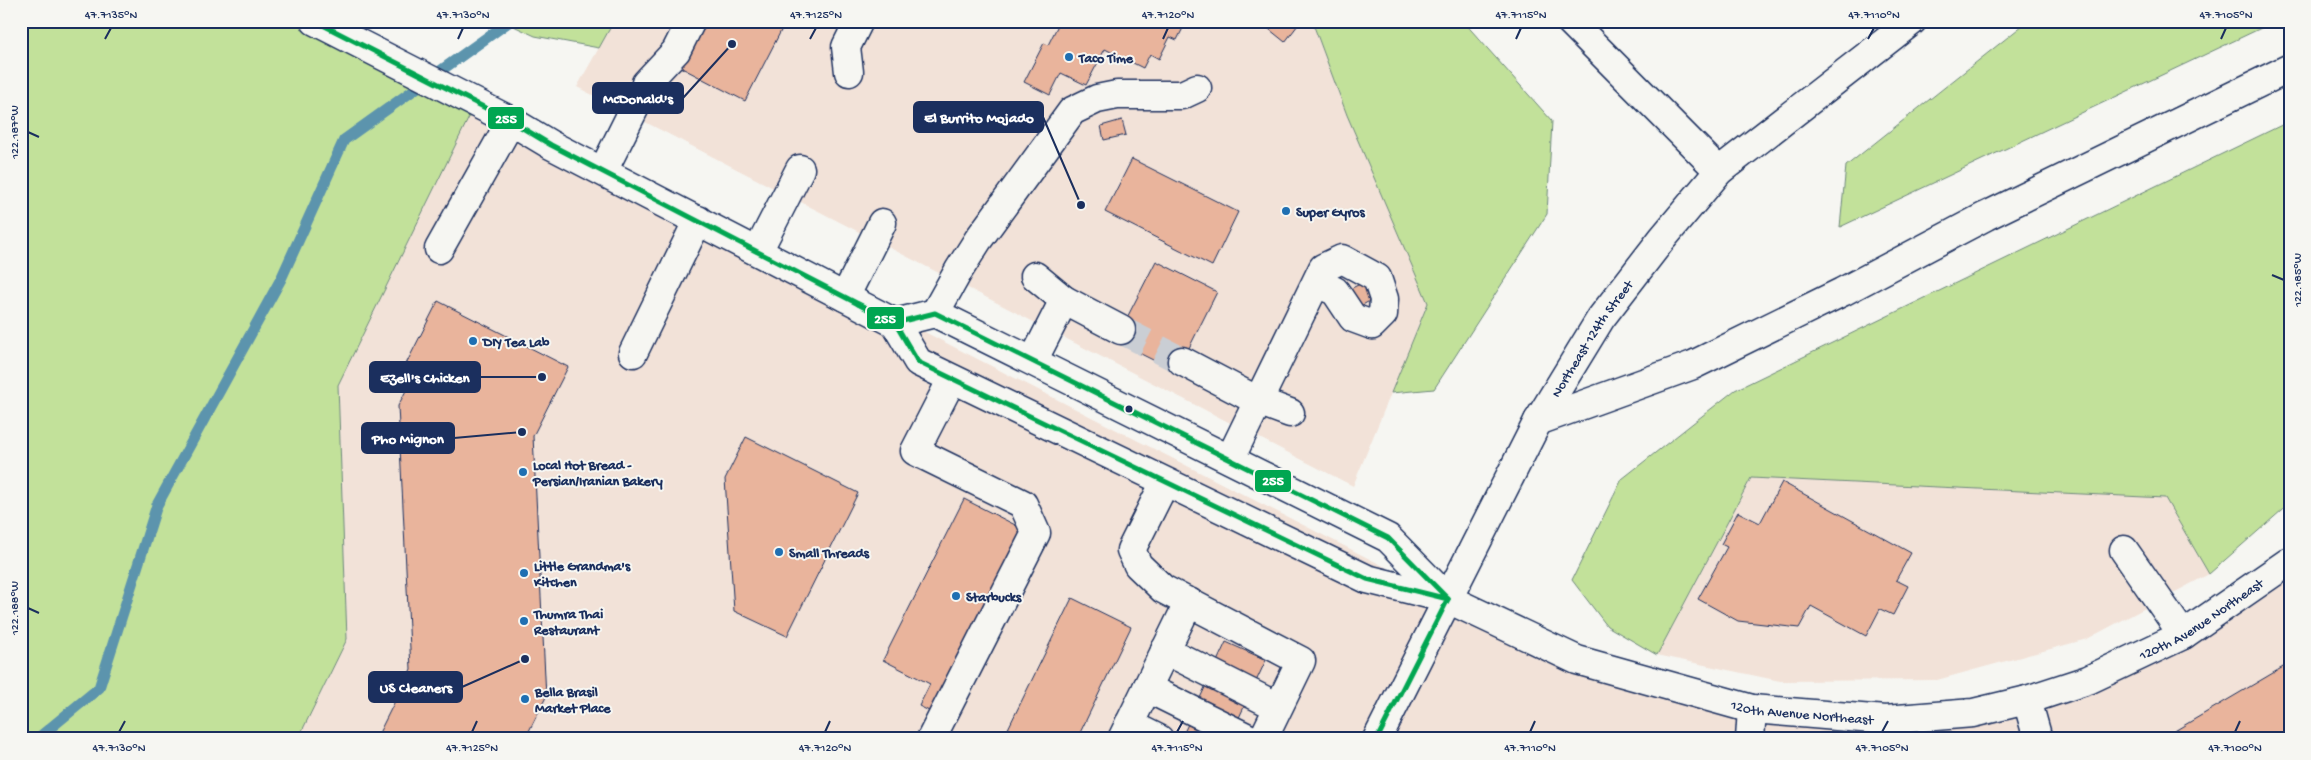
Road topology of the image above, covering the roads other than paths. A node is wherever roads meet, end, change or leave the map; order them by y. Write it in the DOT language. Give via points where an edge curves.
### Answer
graph roads {
  1 [pos="315,21"];
  2 [pos="691,21"];
  3 [pos="859,21"];
  4 [pos="1570,21"];
  5 [pos="1912,21"];
  6 [pos="2290,68"];
  7 [pos="848,72"];
  8 [pos="1197,88"];
  9 [pos="506,118"];
  10 [pos="800,169"];
  11 [pos="1719,171"];
  12 [pos="603,172"];
  13 [pos="698,220"];
  14 [pos="882,223"];
  15 [pos="439,249"];
  16 [pos="758,251"];
  17 [pos="1035,276"];
  18 [pos="1320,276"];
  19 [pos="845,297"];
  20 [pos="1064,300"];
  21 [pos="935,313"];
  22 [pos="895,323"];
  23 [pos="1120,330"];
  24 [pos="633,353"];
  25 [pos="1033,361"];
  26 [pos="1182,361"];
  27 [pos="952,379"];
  28 [pos="1258,401"];
  29 [pos="1290,413"];
  30 [pos="1538,421"];
  31 [pos="1230,459"];
  32 [pos="1165,482"];
  33 [pos="2124,550"];
  34 [pos="2290,560"];
  35 [pos="1448,598"];
  36 [pos="1188,602"];
  37 [pos="2183,635"];
  38 [pos="1165,650"];
  39 [pos="1146,688"];
  40 [pos="2027,700"];
  41 [pos="1278,707"];
  42 [pos="1752,709"];
  43 [pos="1125,731"];
  44 [pos="931,739"];
  45 [pos="1159,739"];
  46 [pos="1250,739"];
  47 [pos="1263,739"];
  48 [pos="1377,739"];
  49 [pos="1750,739"];
  50 [pos="2038,739"];
  1 -- 9 [label="main road"];
  2 -- 12 [label="main road" via="676,51 644,89"];
  3 -- 7 [label="main road" via="846,47"];
  4 -- 11 [label="main road"];
  5 -- 11 [label="main road, Northeast 124th Street"];
  6 -- 30 [label="main road" via="1986,216 1693,365"];
  8 -- 21 [label="main road" via="1182,95 1116,95 1097,99 1072,111 978,240"];
  9 -- 12 [label="main road"];
  9 -- 15 [label="main road"];
  10 -- 16 [label="main road"];
  11 -- 30 [label="main road, Northeast 124th Street" via="1601,318"];
  12 -- 13 [label="main road"];
  13 -- 16 [label="main road"];
  13 -- 24 [label="main road"];
  14 -- 19 [label="main road"];
  16 -- 19 [label="main road"];
  17 -- 20 [label="main road"];
  18 -- 28 [label="main road"];
  19 -- 22 [label="main road"];
  20 -- 23 [label="main road"];
  20 -- 25 [label="main road"];
  21 -- 22 [label="main road"];
  21 -- 25 [label="main road"];
  22 -- 27 [label="main road" via="918,362"];
  25 -- 31 [label="main road"];
  26 -- 28 [label="main road"];
  27 -- 32 [label="main road"];
  27 -- 44 [label="main road" via="915,451 1023,504 1036,533"];
  28 -- 29 [label="main road"];
  28 -- 31 [label="main road"];
  30 -- 35 [label="main road, Northeast 124th Street"];
  31 -- 35 [label="main road" via="1388,538"];
  32 -- 35 [label="main road" via="1368,579"];
  32 -- 36 [label="main road" via="1131,550 1138,565 1163,588"];
  33 -- 37 [label="main road"];
  34 -- 37 [label="main road, 120th Avenue Northeast"];
  35 -- 42 [label="main road, 120th Avenue Northeast" via="1577,660"];
  35 -- 48 [label="main road, Northeast 124th Street"];
  36 -- 38 [label="main road"];
  36 -- 41 [label="main road" via="1301,661"];
  37 -- 40 [label="main road, 120th Avenue Northeast" via="2088,680"];
  38 -- 39 [label="main road"];
  38 -- 41 [label="main road"];
  39 -- 43 [label="main road"];
  39 -- 46 [label="main road"];
  40 -- 42 [label="main road, 120th Avenue Northeast" via="1973,713 1886,720"];
  40 -- 50 [label="main road"];
  41 -- 47 [label="main road"];
  42 -- 49 [label="main road"];
  43 -- 45 [label="main road"];
}
